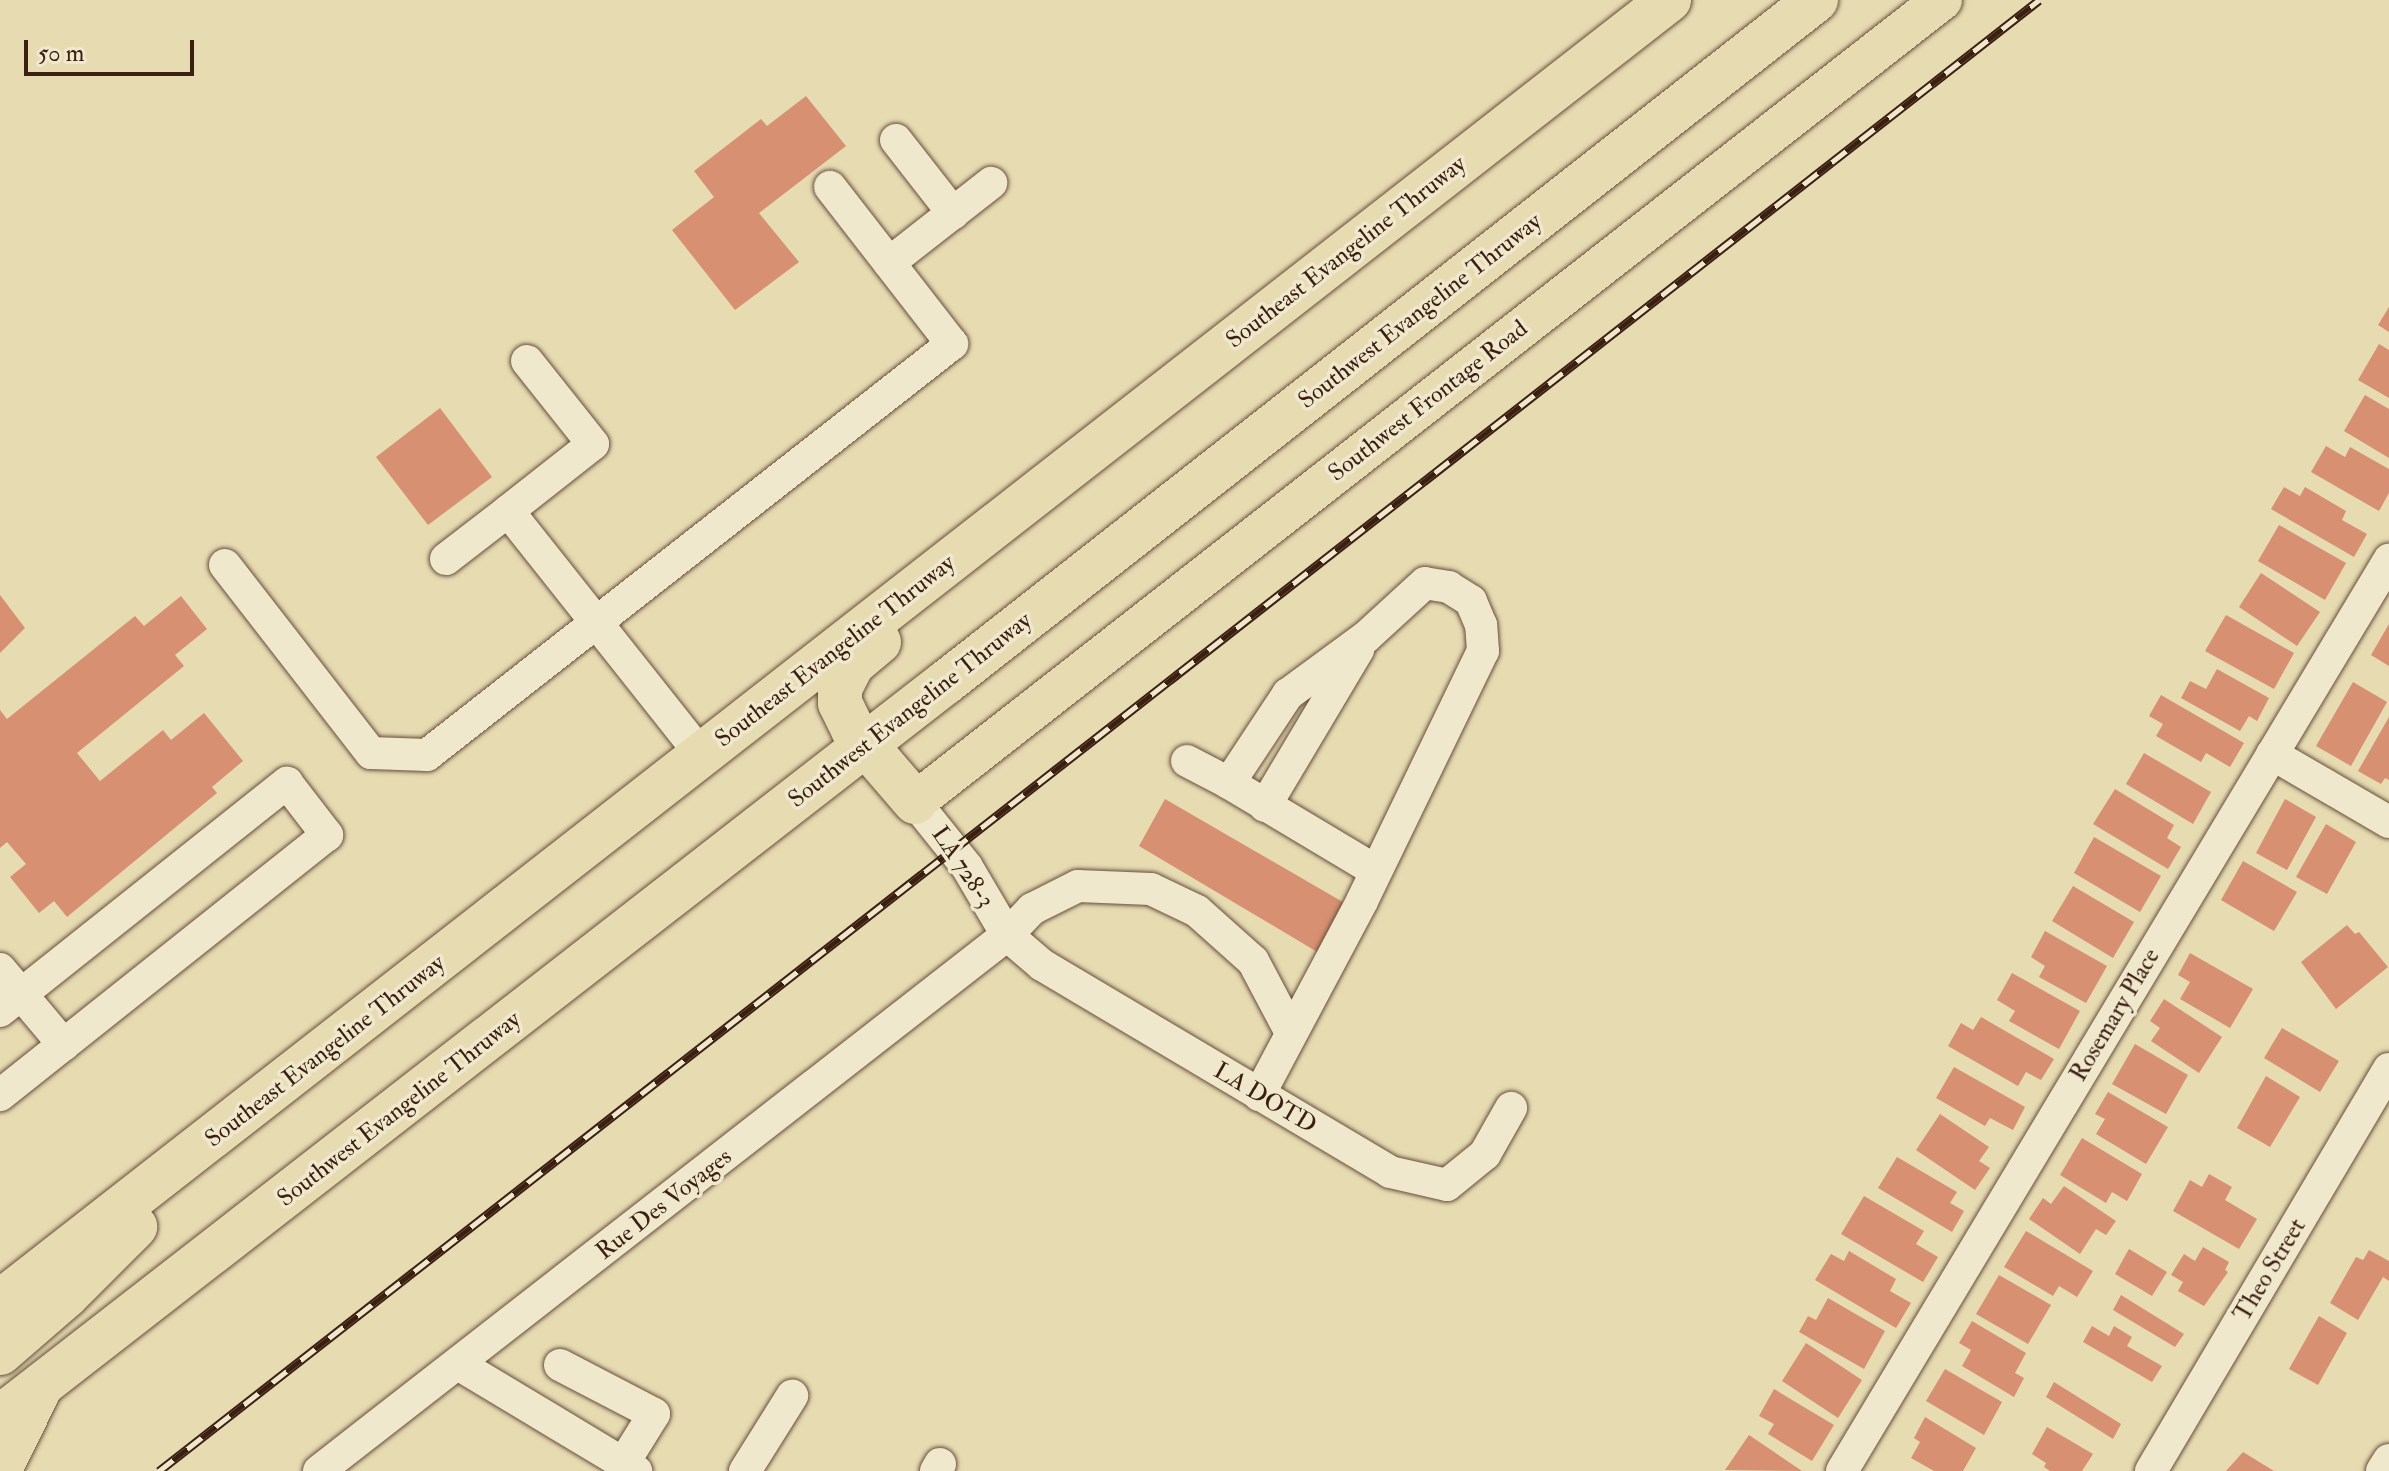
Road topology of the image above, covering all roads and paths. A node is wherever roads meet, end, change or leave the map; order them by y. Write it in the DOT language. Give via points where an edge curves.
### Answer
graph roads {
  1 [pos="1669,0"];
  2 [pos="1816,0"];
  3 [pos="1942,0"];
  4 [pos="896,140"];
  5 [pos="991,183"];
  6 [pos="830,187"];
  7 [pos="953,213"];
  8 [pos="889,263"];
  9 [pos="527,361"];
  10 [pos="508,511"];
  11 [pos="446,559"];
  12 [pos="2389,560"];
  13 [pos="225,565"];
  14 [pos="906,595"];
  15 [pos="596,622"];
  16 [pos="1366,637"];
  17 [pos="945,683"];
  18 [pos="866,745"];
  19 [pos="2272,754"];
  20 [pos="702,756"];
  21 [pos="1187,761"];
  22 [pos="1229,783"];
  23 [pos="915,802"];
  24 [pos="1265,806"];
  25 [pos="2389,822"];
  26 [pos="1376,871"];
  27 [pos="1007,935"];
  28 [pos="0,969"];
  29 [pos="10,1003"];
  30 [pos="1290,1031"];
  31 [pos="64,1045"];
  32 [pos="2389,1069"];
  33 [pos="0,1095"];
  34 [pos="1259,1095"];
  35 [pos="255,1106"];
  36 [pos="1511,1108"];
  37 [pos="0,1302"];
  38 [pos="0,1353"];
  39 [pos="458,1364"];
  40 [pos="560,1365"];
  41 [pos="42,1385"];
  42 [pos="792,1396"];
  43 [pos="0,1417"];
  44 [pos="2389,1460"];
  45 [pos="630,1467"];
  46 [pos="0,1469"];
  47 [pos="319,1471"];
  48 [pos="745,1471"];
  49 [pos="1842,1471"];
  50 [pos="2151,1471"];
  51 [pos="2382,1471"];
  1 -- 14 [label="highway, Southeast Evangeline Thruway"];
  2 -- 17 [label="highway, Southwest Evangeline Thruway"];
  3 -- 23 [label="main road, Southwest Frontage Road"];
  4 -- 7 [label="street"];
  5 -- 7 [label="street"];
  6 -- 8 [label="street"];
  7 -- 8 [label="street"];
  8 -- 15 [label="street" via="952,344"];
  9 -- 10 [label="street" via="593,444"];
  10 -- 11 [label="street"];
  10 -- 15 [label="street"];
  12 -- 19 [label="street, Rosemary Place"];
  13 -- 15 [label="street" via="371,753 427,755"];
  14 -- 18 [label="highway" via="880,641 852,665 840,689 844,716"];
  14 -- 20 [label="highway, Southeast Evangeline Thruway"];
  15 -- 20 [label="street"];
  16 -- 22 [label="street" via="1288,694"];
  16 -- 24 [label="street"];
  16 -- 26 [label="street" via="1425,583 1449,587 1471,601 1481,625 1483,651"];
  17 -- 18 [label="highway, Southwest Evangeline Thruway"];
  17 -- 23 [label="highway" via="908,759 908,784"];
  18 -- 23 [label="highway"];
  18 -- 41 [label="highway, Southwest Evangeline Thruway"];
  19 -- 25 [label="street"];
  19 -- 49 [label="street, Rosemary Place"];
  20 -- 35 [label="highway, Southeast Evangeline Thruway"];
  21 -- 22 [label="street"];
  22 -- 24 [label="street"];
  23 -- 27 [label="street, LA 728-3" via="967,867"];
  24 -- 26 [label="street"];
  26 -- 30 [label="street"];
  27 -- 30 [label="street, Rue Des Voyages" via="1032,909 1078,886 1151,889 1197,911 1253,961"];
  27 -- 34 [label="street, LA DOTD" via="1042,965"];
  27 -- 39 [label="street, Rue Des Voyages"];
  28 -- 29 [label="street"];
  29 -- 31 [label="street"];
  29 -- 31 [label="street" via="287,783 327,835"];
  30 -- 34 [label="street"];
  31 -- 33 [label="street"];
  32 -- 50 [label="street, Theo Street"];
  34 -- 36 [label="street, LA DOTD" via="1390,1172 1447,1185 1485,1154"];
  35 -- 37 [label="highway, Southeast Evangeline Thruway"];
  35 -- 38 [label="highway" via="66,1296"];
  39 -- 45 [label="street"];
  39 -- 47 [label="street, Rue Des Voyages"];
  40 -- 45 [label="street" via="654,1414"];
  41 -- 43 [label="highway, Southwest Evangeline Thruway"];
  41 -- 46 [label="highway"];
  42 -- 48 [label="street"];
  44 -- 51 [label="street"];
}
